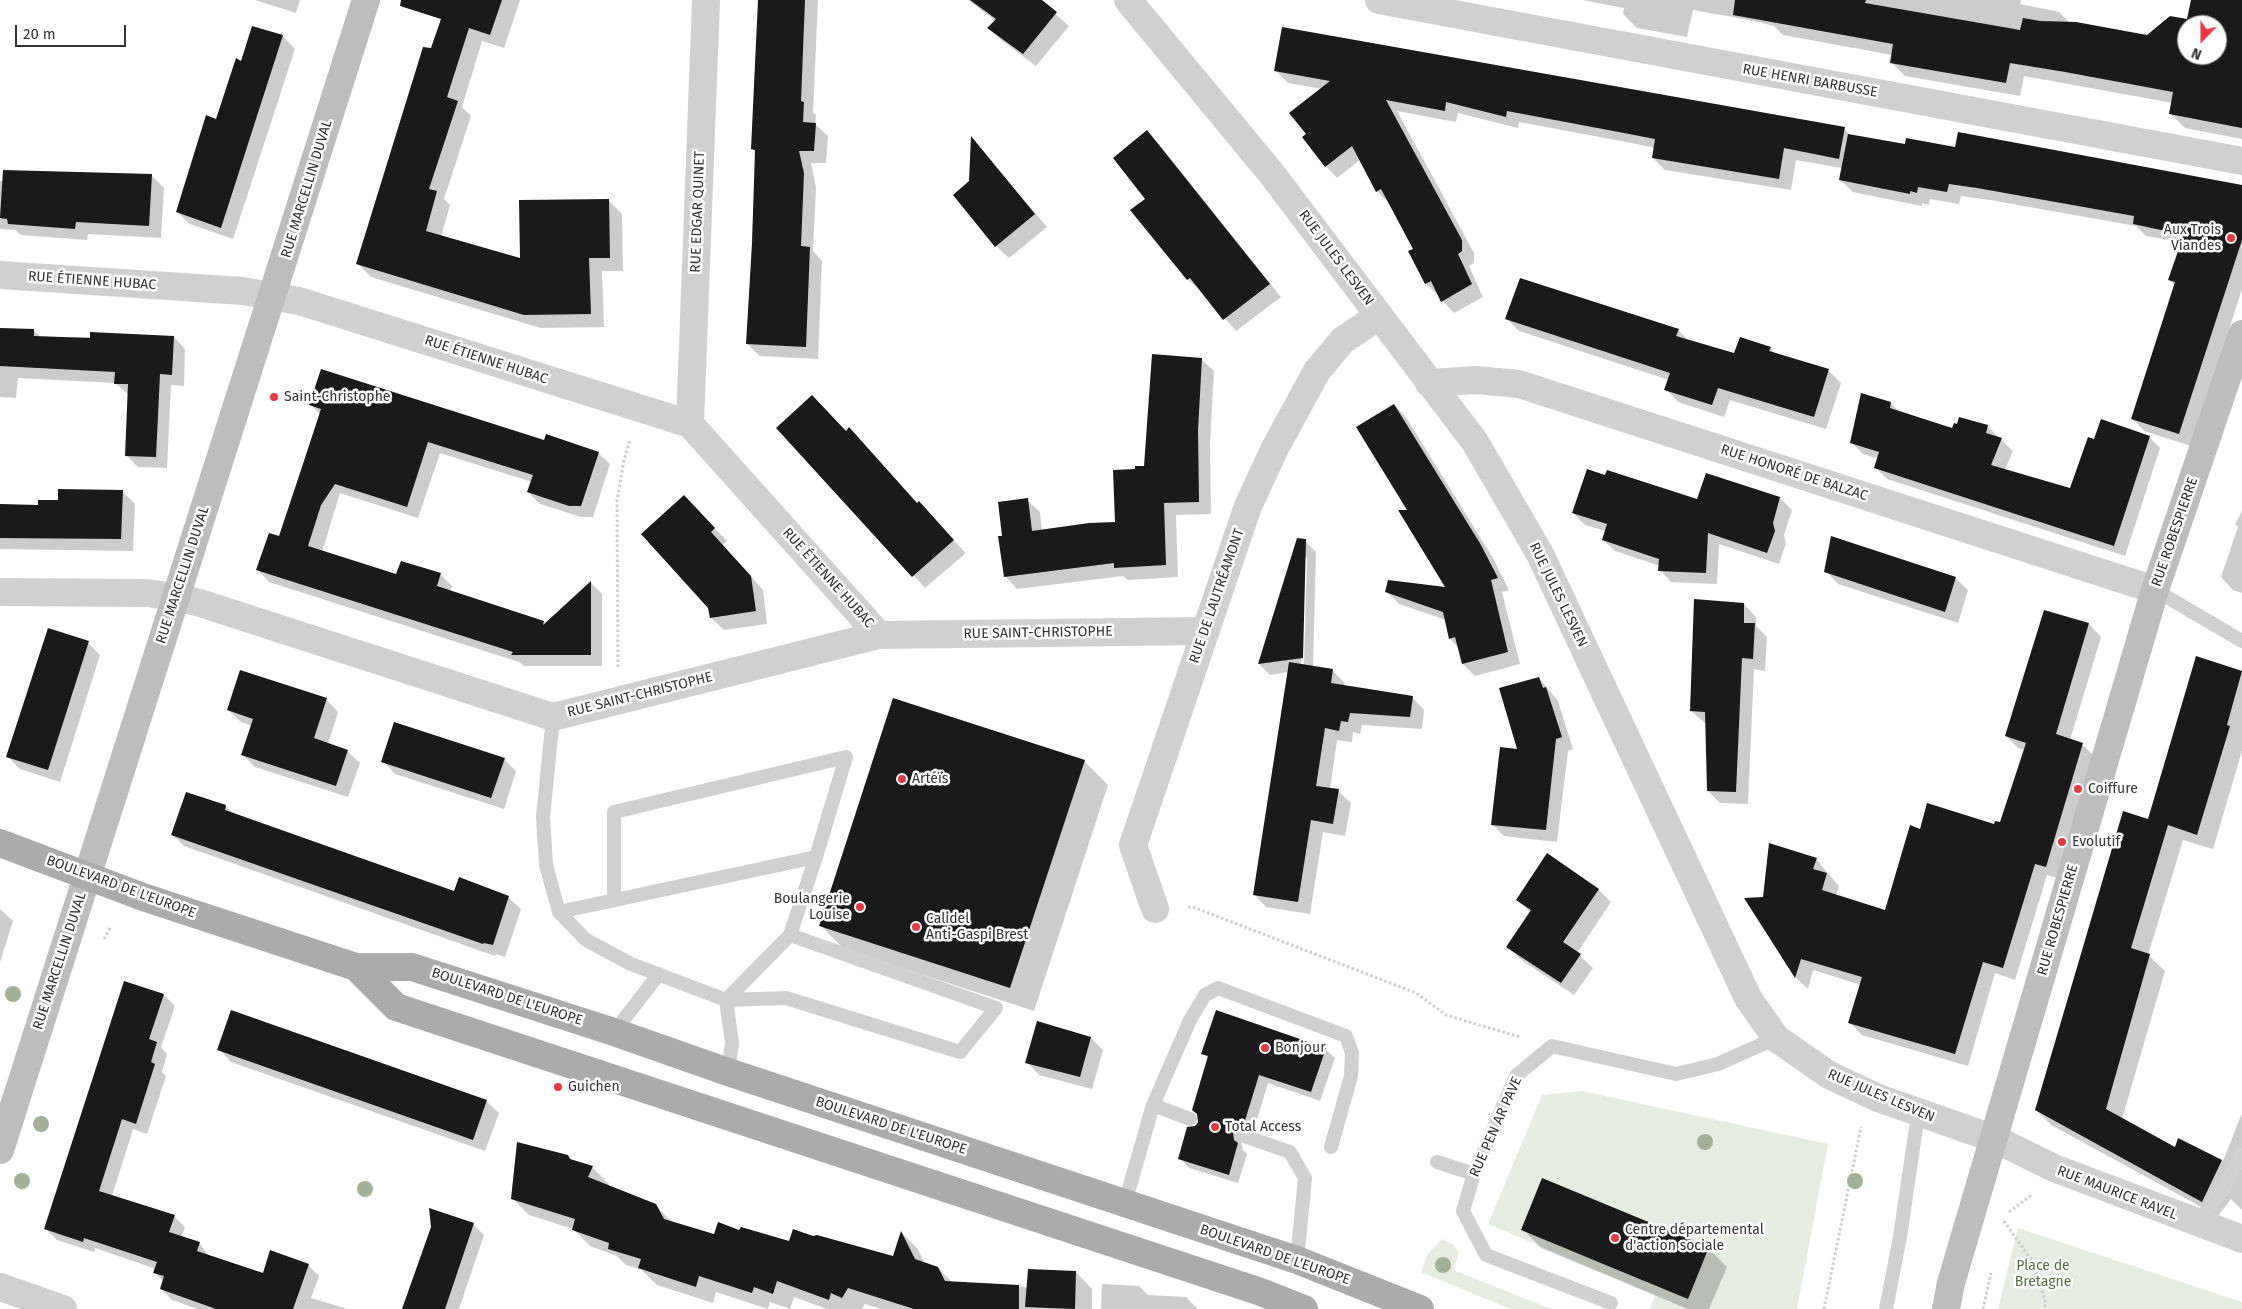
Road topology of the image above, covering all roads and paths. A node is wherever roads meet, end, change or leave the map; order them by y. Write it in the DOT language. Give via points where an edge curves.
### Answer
graph roads {
  1 [pos="366,0"];
  2 [pos="706,0"];
  3 [pos="1379,0"];
  4 [pos="1136,2"];
  5 [pos="2242,161"];
  6 [pos="0,275"];
  7 [pos="272,297"];
  8 [pos="1379,316"];
  9 [pos="2242,334"];
  10 [pos="1429,383"];
  11 [pos="639,408"];
  12 [pos="690,424"];
  13 [pos="2155,590"];
  14 [pos="0,592"];
  15 [pos="176,597"];
  16 [pos="1204,631"];
  17 [pos="879,635"];
  18 [pos="2242,640"];
  19 [pos="619,700"];
  20 [pos="553,717"];
  21 [pos="0,843"];
  22 [pos="816,857"];
  23 [pos="88,877"];
  24 [pos="614,899"];
  25 [pos="1156,909"];
  26 [pos="559,912"];
  27 [pos="790,935"];
  28 [pos="356,967"];
  29 [pos="658,974"];
  30 [pos="726,1000"];
  31 [pos="614,1032"];
  32 [pos="1776,1038"];
  33 [pos="1552,1046"];
  34 [pos="728,1072"];
  35 [pos="1878,1098"];
  36 [pos="1153,1105"];
  37 [pos="1918,1114"];
  38 [pos="1190,1118"];
  39 [pos="1241,1135"];
  40 [pos="1994,1140"];
  41 [pos="1331,1147"];
  42 [pos="0,1150"];
  43 [pos="2242,1154"];
  44 [pos="1437,1162"];
  45 [pos="1474,1174"];
  46 [pos="2035,1193"];
  47 [pos="1125,1204"];
  48 [pos="1974,1206"];
  49 [pos="2003,1220"];
  50 [pos="2197,1224"];
  51 [pos="2001,1229"];
  52 [pos="2242,1239"];
  53 [pos="1297,1260"];
  54 [pos="1993,1267"];
  55 [pos="0,1287"];
  56 [pos="1268,1300"];
  57 [pos="1611,1303"];
  58 [pos="63,1309"];
  59 [pos="1304,1309"];
  60 [pos="1420,1309"];
  61 [pos="1824,1309"];
  62 [pos="1886,1309"];
  63 [pos="1946,1309"];
  64 [pos="1983,1309"];
  65 [pos="2045,1309"];
  1 -- 7 [label="main road, RUE MARCELLIN DUVAL"];
  2 -- 12 [label="street, RUE EDGAR QUINET"];
  3 -- 5 [label="street, RUE HENRI BARBUSSE"];
  4 -- 8 [label="street, RUE JULES LESVEN"];
  6 -- 7 [label="street, RUE ÉTIENNE HUBAC" via="243,291"];
  7 -- 11 [label="street, RUE ÉTIENNE HUBAC" via="298,301"];
  7 -- 15 [label="main road, RUE MARCELLIN DUVAL"];
  8 -- 10 [label="street, RUE JULES LESVEN"];
  8 -- 16 [label="street, RUE DE LAUTRÉAMONT" via="1342,340 1317,371 1248,506"];
  9 -- 13 [label="main road, RUE ROBESPIERRE"];
  10 -- 13 [label="street, RUE HONORÉ DE BALZAC" via="1476,380 1519,384"];
  10 -- 32 [label="street, RUE JULES LESVEN" via="1475,442 1540,554 1748,998"];
  11 -- 12 [label="street, RUE ÉTIENNE HUBAC"];
  11 -- 19 [label="path" via="624,460 617,501"];
  12 -- 17 [label="street, RUE ÉTIENNE HUBAC"];
  13 -- 18 [label="lane"];
  13 -- 40 [label="main road, RUE ROBESPIERRE"];
  14 -- 15 [label="street, RUE SAINT-CHRISTOPHE" via="147,593"];
  15 -- 20 [label="street, RUE SAINT-CHRISTOPHE"];
  15 -- 23 [label="main road, RUE MARCELLIN DUVAL"];
  16 -- 17 [label="street, RUE SAINT-CHRISTOPHE"];
  16 -- 25 [label="street, RUE DE LAUTRÉAMONT" via="1133,845"];
  17 -- 19 [label="street, RUE SAINT-CHRISTOPHE"];
  19 -- 20 [label="street, RUE SAINT-CHRISTOPHE"];
  20 -- 26 [label="lane" via="542,818 546,865"];
  21 -- 23 [label="main road, BOULEVARD DE L'EUROPE"];
  22 -- 24 [label="lane"];
  22 -- 24 [label="lane" via="846,757 614,812"];
  22 -- 27 [label="lane"];
  23 -- 28 [label="main road, BOULEVARD DE L'EUROPE"];
  23 -- 42 [label="main road, RUE MARCELLIN DUVAL"];
  24 -- 26 [label="lane"];
  25 -- 33 [label="path" via="1193,907 1416,993 1446,1015"];
  26 -- 29 [label="lane" via="586,940"];
  27 -- 30 [label="lane"];
  27 -- 30 [label="lane" via="996,1008 960,1052 786,998"];
  28 -- 31 [label="main road, BOULEVARD DE L'EUROPE" via="412,967"];
  28 -- 56 [label="main road, BOULEVARD DE L'EUROPE" via="396,1007"];
  29 -- 30 [label="lane"];
  29 -- 31 [label="lane"];
  30 -- 34 [label="lane" via="732,1043"];
  31 -- 34 [label="main road, BOULEVARD DE L'EUROPE"];
  32 -- 33 [label="lane" via="1718,1064 1676,1074"];
  32 -- 35 [label="street, RUE JULES LESVEN" via="1829,1075"];
  33 -- 45 [label="lane, RUE PEN AR PAVE" via="1516,1076"];
  34 -- 47 [label="main road, BOULEVARD DE L'EUROPE"];
  35 -- 37 [label="street, RUE JULES LESVEN"];
  35 -- 61 [label="path" via="1861,1126"];
  36 -- 38 [label="lane"];
  36 -- 41 [label="lane" via="1190,1020 1204,995 1218,988 1346,1036 1352,1053 1351,1076"];
  36 -- 47 [label="lane"];
  37 -- 40 [label="street, RUE JULES LESVEN"];
  37 -- 62 [label="lane"];
  39 -- 53 [label="lane" via="1290,1152 1305,1178"];
  40 -- 48 [label="main road, RUE ROBESPIERRE"];
  40 -- 50 [label="street, RUE MAURICE RAVEL" via="2038,1162"];
  43 -- 50 [label="lane" via="2224,1187"];
  44 -- 45 [label="lane"];
  45 -- 57 [label="lane, RUE PEN AR PAVE" via="1463,1211 1486,1255"];
  46 -- 49 [label="path" via="2011,1209"];
  47 -- 53 [label="main road, BOULEVARD DE L'EUROPE"];
  48 -- 49 [label="path"];
  48 -- 63 [label="main road, RUE ROBESPIERRE"];
  49 -- 51 [label="path"];
  49 -- 65 [label="path" via="2032,1261"];
  50 -- 52 [label="street, RUE MAURICE RAVEL"];
  53 -- 60 [label="main road, BOULEVARD DE L'EUROPE"];
  54 -- 64 [label="path"];
  55 -- 58 [label="street"];
  56 -- 59 [label="main road, BOULEVARD DE L'EUROPE"];
}
